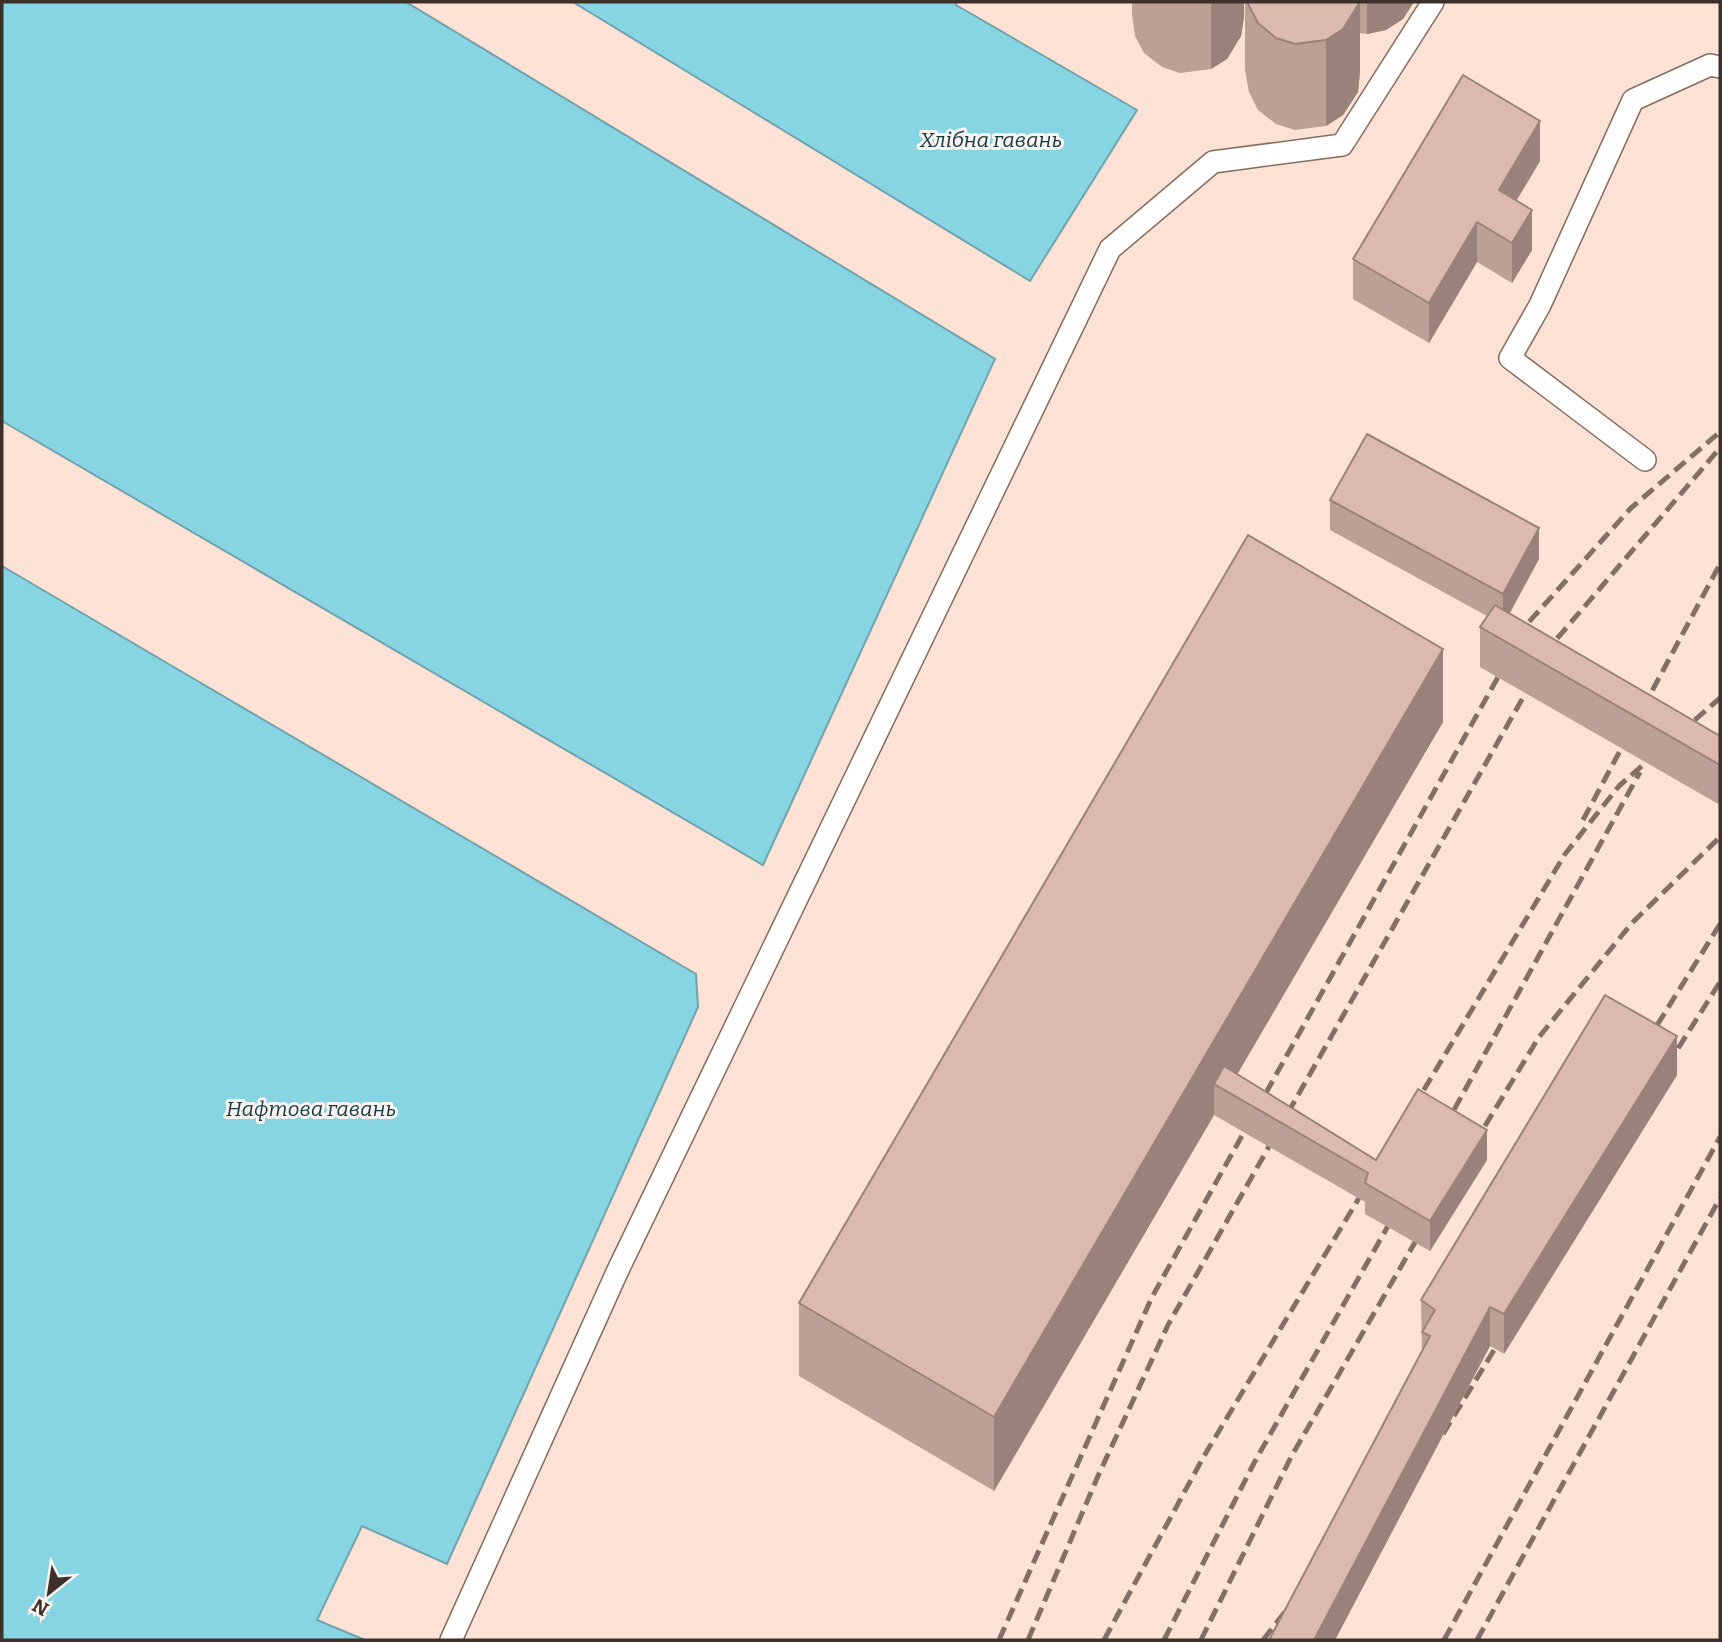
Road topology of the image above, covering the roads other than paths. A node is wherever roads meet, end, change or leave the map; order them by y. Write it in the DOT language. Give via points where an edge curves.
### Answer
graph roads {
  1 [pos="1433,2"];
  2 [pos="1720,67"];
  3 [pos="1645,460"];
  4 [pos="451,1640"];
  1 -- 4 [label="lane" via="1342,145 1213,162 1110,249 618,1270"];
  2 -- 3 [label="lane" via="1710,65 1633,100 1540,305 1510,358"];
}
